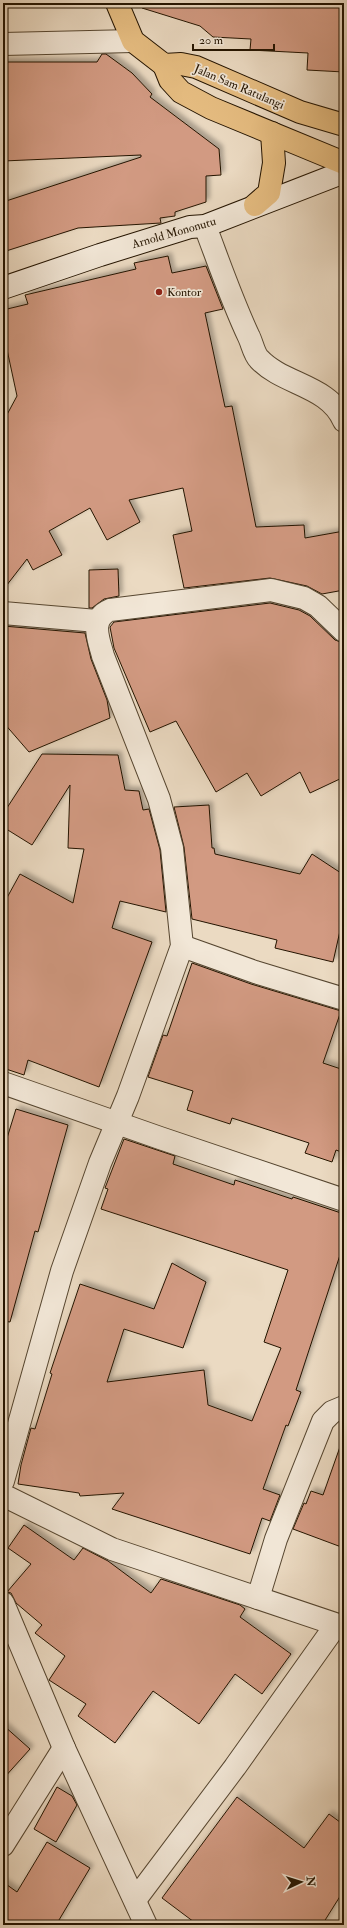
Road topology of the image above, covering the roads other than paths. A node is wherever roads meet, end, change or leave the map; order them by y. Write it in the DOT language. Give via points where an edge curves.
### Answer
graph roads {
  1 [pos="117,3"];
  2 [pos="133,41"];
  3 [pos="3,44"];
  4 [pos="164,65"];
  5 [pos="344,125"];
  6 [pos="272,133"];
  7 [pos="344,163"];
  8 [pos="344,172"];
  9 [pos="255,205"];
  10 [pos="205,226"];
  11 [pos="3,288"];
  12 [pos="344,421"];
  13 [pos="3,613"];
  14 [pos="97,621"];
  15 [pos="344,630"];
  16 [pos="182,946"];
  17 [pos="344,999"];
  18 [pos="3,1083"];
  19 [pos="116,1123"];
  20 [pos="344,1200"];
  21 [pos="344,1407"];
  22 [pos="3,1480"];
  23 [pos="3,1495"];
  24 [pos="258,1598"];
  25 [pos="3,1603"];
  26 [pos="340,1626"];
  27 [pos="64,1748"];
  28 [pos="3,1845"];
  29 [pos="135,1900"];
  30 [pos="146,1925"];
  1 -- 2 [label="main road"];
  2 -- 3 [label="street"];
  2 -- 4 [label="main road"];
  4 -- 5 [label="main road, Jalan Sam Ratulangi" via="181,64 196,67 300,112"];
  4 -- 6 [label="main road" via="170,80 181,92 211,108"];
  6 -- 7 [label="main road"];
  6 -- 9 [label="main road" via="274,163 269,193"];
  8 -- 9 [label="street, Arnold Mononutu"];
  9 -- 10 [label="street, Arnold Mononutu"];
  10 -- 11 [label="street, Arnold Mononutu" via="190,227"];
  10 -- 12 [label="street" via="243,325 259,359 280,374 315,391 331,403"];
  13 -- 14 [label="street"];
  14 -- 15 [label="street" via="103,613 110,610 271,590 304,598 318,606"];
  14 -- 16 [label="street" via="97,633 103,656 159,799 172,848"];
  16 -- 17 [label="street" via="255,972"];
  16 -- 19 [label="street"];
  18 -- 19 [label="street"];
  19 -- 20 [label="street"];
  19 -- 22 [label="street" via="62,1271"];
  21 -- 24 [label="street" via="332,1412 323,1421 276,1539"];
  23 -- 24 [label="street" via="112,1549"];
  24 -- 26 [label="street"];
  25 -- 27 [label="street"];
  26 -- 29 [label="street"];
  27 -- 28 [label="street"];
  27 -- 29 [label="street"];
  29 -- 30 [label="street"];
}
